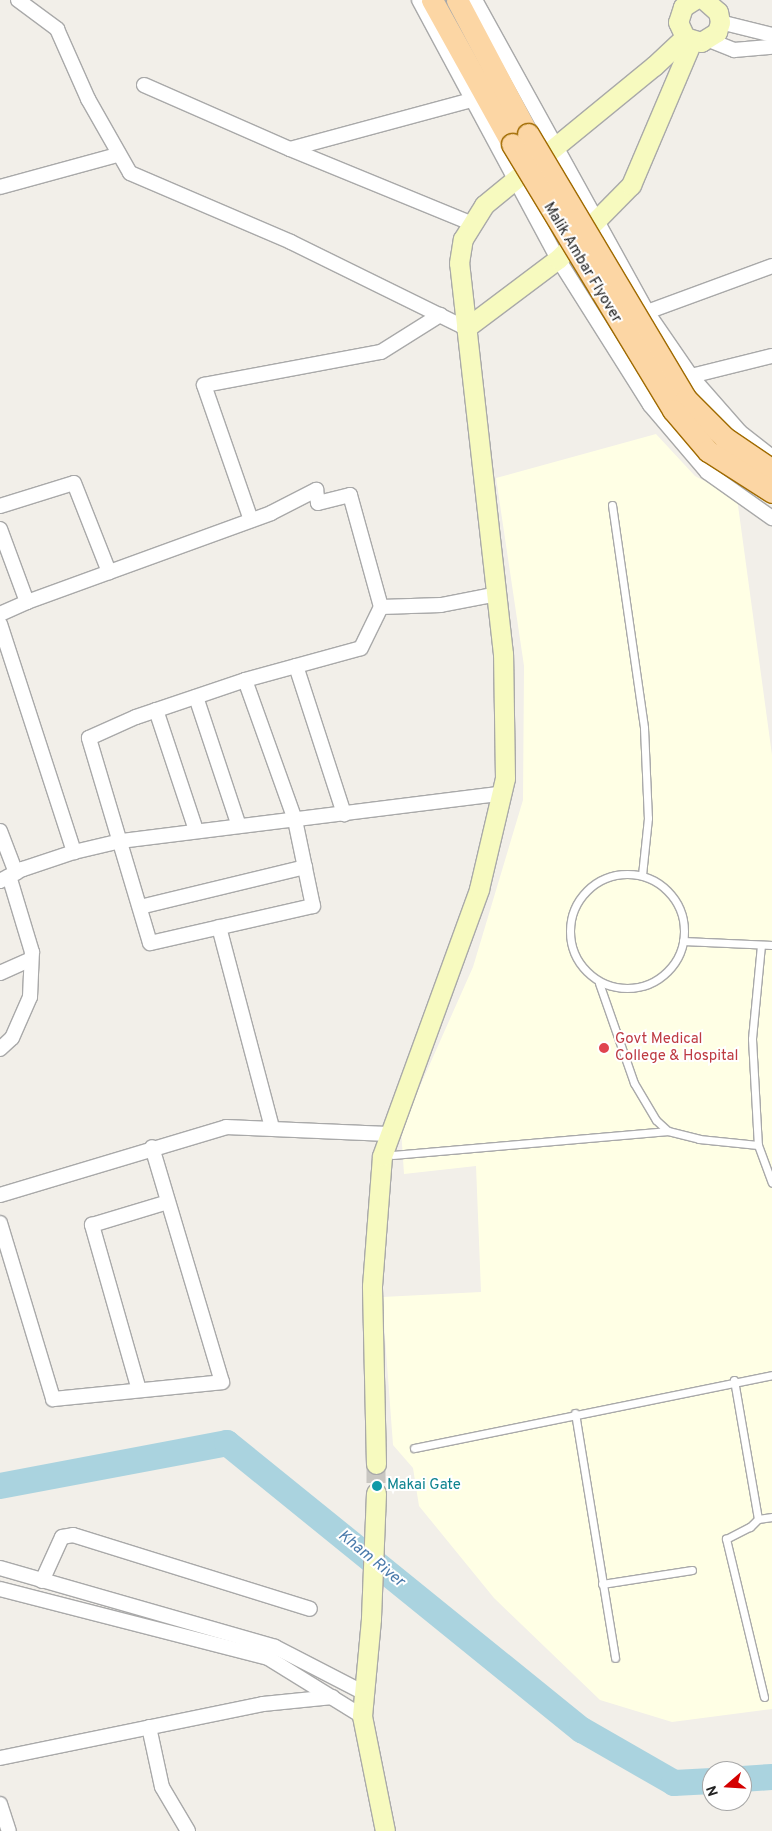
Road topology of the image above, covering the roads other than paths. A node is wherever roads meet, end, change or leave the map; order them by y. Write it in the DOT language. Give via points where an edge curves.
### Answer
graph roads {
  1 [pos="18,0"];
  2 [pos="419,0"];
  3 [pos="432,0"];
  4 [pos="457,0"];
  5 [pos="475,0"];
  6 [pos="704,0"];
  7 [pos="685,2"];
  8 [pos="720,22"];
  9 [pos="772,35"];
  10 [pos="695,39"];
  11 [pos="772,47"];
  12 [pos="144,85"];
  13 [pos="471,100"];
  14 [pos="554,147"];
  15 [pos="290,149"];
  16 [pos="117,155"];
  17 [pos="514,180"];
  18 [pos="0,187"];
  19 [pos="598,218"];
  20 [pos="473,224"];
  21 [pos="558,259"];
  22 [pos="772,266"];
  23 [pos="648,312"];
  24 [pos="440,315"];
  25 [pos="466,328"];
  26 [pos="772,356"];
  27 [pos="691,376"];
  28 [pos="772,457"];
  29 [pos="772,470"];
  30 [pos="772,492"];
  31 [pos="612,505"];
  32 [pos="0,506"];
  33 [pos="772,518"];
  34 [pos="251,520"];
  35 [pos="0,529"];
  36 [pos="109,572"];
  37 [pos="497,594"];
  38 [pos="26,602"];
  39 [pos="382,607"];
  40 [pos="0,614"];
  41 [pos="0,624"];
  42 [pos="296,666"];
  43 [pos="245,680"];
  44 [pos="196,697"];
  45 [pos="156,710"];
  46 [pos="501,794"];
  47 [pos="344,814"];
  48 [pos="295,820"];
  49 [pos="239,826"];
  50 [pos="196,830"];
  51 [pos="0,832"];
  52 [pos="121,841"];
  53 [pos="74,852"];
  54 [pos="305,867"];
  55 [pos="642,875"];
  56 [pos="8,877"];
  57 [pos="140,907"];
  58 [pos="219,927"];
  59 [pos="683,941"];
  60 [pos="761,945"];
  61 [pos="772,945"];
  62 [pos="31,959"];
  63 [pos="0,973"];
  64 [pos="599,983"];
  65 [pos="0,1049"];
  66 [pos="272,1128"];
  67 [pos="668,1131"];
  68 [pos="388,1134"];
  69 [pos="758,1145"];
  70 [pos="152,1147"];
  71 [pos="393,1155"];
  72 [pos="772,1183"];
  73 [pos="0,1196"];
  74 [pos="168,1202"];
  75 [pos="0,1223"];
  76 [pos="772,1375"];
  77 [pos="734,1380"];
  78 [pos="139,1390"];
  79 [pos="575,1413"];
  80 [pos="414,1448"];
  81 [pos="376,1464"];
  82 [pos="376,1493"];
  83 [pos="772,1517"];
  84 [pos="758,1519"];
  85 [pos="0,1568"];
  86 [pos="692,1570"];
  87 [pos="42,1581"];
  88 [pos="602,1584"];
  89 [pos="0,1589"];
  90 [pos="310,1609"];
  91 [pos="615,1658"];
  92 [pos="364,1692"];
  93 [pos="333,1697"];
  94 [pos="764,1697"];
  95 [pos="362,1716"];
  96 [pos="149,1726"];
  97 [pos="0,1758"];
  98 [pos="0,1804"];
  99 [pos="9,1831"];
  100 [pos="188,1831"];
  101 [pos="385,1831"];
  1 -- 16 [label="street" via="57,29"];
  2 -- 13 [label="street"];
  3 -- 30 [label="main road, Malik Ambar Flyover, bridge" via="512,144 673,410 708,451"];
  4 -- 29 [label="main road, Malik Ambar Flyover, bridge" via="528,134 686,399 725,438"];
  5 -- 14 [label="street"];
  6 -- 8 [label="street" via="716,8"];
  7 -- 10 [label="street" via="678,22"];
  8 -- 9 [label="street"];
  8 -- 10 [label="street" via="717,32"];
  10 -- 11 [label="street" via="734,50"];
  10 -- 14 [label="street" via="654,66"];
  10 -- 19 [label="street" via="630,185"];
  12 -- 15 [label="street"];
  13 -- 15 [label="street"];
  13 -- 17 [label="street"];
  14 -- 17 [label="street"];
  14 -- 19 [label="street"];
  15 -- 20 [label="street"];
  16 -- 18 [label="street"];
  16 -- 24 [label="street" via="130,173 291,242"];
  17 -- 20 [label="street" via="484,205"];
  17 -- 21 [label="street"];
  19 -- 21 [label="street"];
  19 -- 23 [label="street"];
  20 -- 25 [label="street" via="463,240 459,263"];
  21 -- 25 [label="street"];
  21 -- 33 [label="street" via="650,406 707,472"];
  22 -- 23 [label="street"];
  23 -- 27 [label="street"];
  24 -- 25 [label="street"];
  24 -- 34 [label="street" via="381,352 204,384"];
  25 -- 37 [label="street"];
  26 -- 27 [label="street"];
  27 -- 28 [label="street" via="740,432"];
  31 -- 55 [label="lane" via="644,728 648,818"];
  32 -- 36 [label="street" via="74,483"];
  34 -- 36 [label="street"];
  34 -- 39 [label="street" via="316,490 318,503 350,495"];
  35 -- 38 [label="street"];
  36 -- 38 [label="street"];
  37 -- 39 [label="street" via="441,605"];
  37 -- 46 [label="street" via="503,654 505,778"];
  38 -- 40 [label="street"];
  39 -- 42 [label="street" via="362,648"];
  41 -- 53 [label="street"];
  42 -- 43 [label="street"];
  42 -- 47 [label="street"];
  43 -- 44 [label="street"];
  43 -- 48 [label="street"];
  44 -- 45 [label="street"];
  44 -- 49 [label="street"];
  45 -- 50 [label="street"];
  45 -- 52 [label="street" via="89,738"];
  46 -- 47 [label="street"];
  46 -- 68 [label="street" via="479,888"];
  47 -- 48 [label="street"];
  48 -- 49 [label="street"];
  48 -- 54 [label="street"];
  49 -- 50 [label="street"];
  50 -- 52 [label="street"];
  51 -- 56 [label="street"];
  52 -- 53 [label="street"];
  52 -- 57 [label="street"];
  53 -- 56 [label="street"];
  54 -- 57 [label="street"];
  54 -- 58 [label="street" via="313,906"];
  55 -- 59 [label="lane" via="662,886 677,903 684,924"];
  55 -- 64 [label="lane" via="620,874 598,880 582,895 571,915 570,938 577,959"];
  56 -- 62 [label="street"];
  57 -- 58 [label="street" via="150,942"];
  58 -- 66 [label="street"];
  59 -- 60 [label="lane"];
  59 -- 64 [label="lane" via="672,967 655,982 634,989"];
  60 -- 61 [label="lane"];
  60 -- 69 [label="lane" via="752,1040"];
  62 -- 63 [label="street"];
  62 -- 65 [label="street" via="30,998 12,1038"];
  64 -- 67 [label="lane" via="640,1096"];
  66 -- 68 [label="street"];
  66 -- 70 [label="street" via="226,1127"];
  67 -- 69 [label="lane" via="699,1139"];
  67 -- 71 [label="lane"];
  68 -- 81 [label="street" via="382,1156 372,1286"];
  69 -- 72 [label="lane"];
  70 -- 73 [label="street"];
  70 -- 74 [label="street"];
  74 -- 78 [label="street" via="92,1225"];
  74 -- 78 [label="street" via="222,1382"];
  75 -- 78 [label="street" via="53,1399"];
  76 -- 77 [label="lane"];
  77 -- 79 [label="lane"];
  77 -- 84 [label="lane"];
  79 -- 80 [label="lane"];
  79 -- 88 [label="lane"];
  82 -- 92 [label="street" via="371,1619"];
  83 -- 84 [label="lane"];
  84 -- 94 [label="lane" via="750,1527 726,1539"];
  85 -- 87 [label="street"];
  86 -- 88 [label="lane"];
  87 -- 90 [label="street" via="62,1536 74,1534"];
  87 -- 92 [label="street" via="275,1647"];
  88 -- 91 [label="lane"];
  89 -- 93 [label="street" via="268,1658"];
  92 -- 95 [label="street"];
  93 -- 95 [label="street"];
  93 -- 96 [label="street" via="263,1704"];
  95 -- 101 [label="street"];
  96 -- 97 [label="street"];
  96 -- 100 [label="street" via="162,1787"];
  98 -- 99 [label="street"];
}
